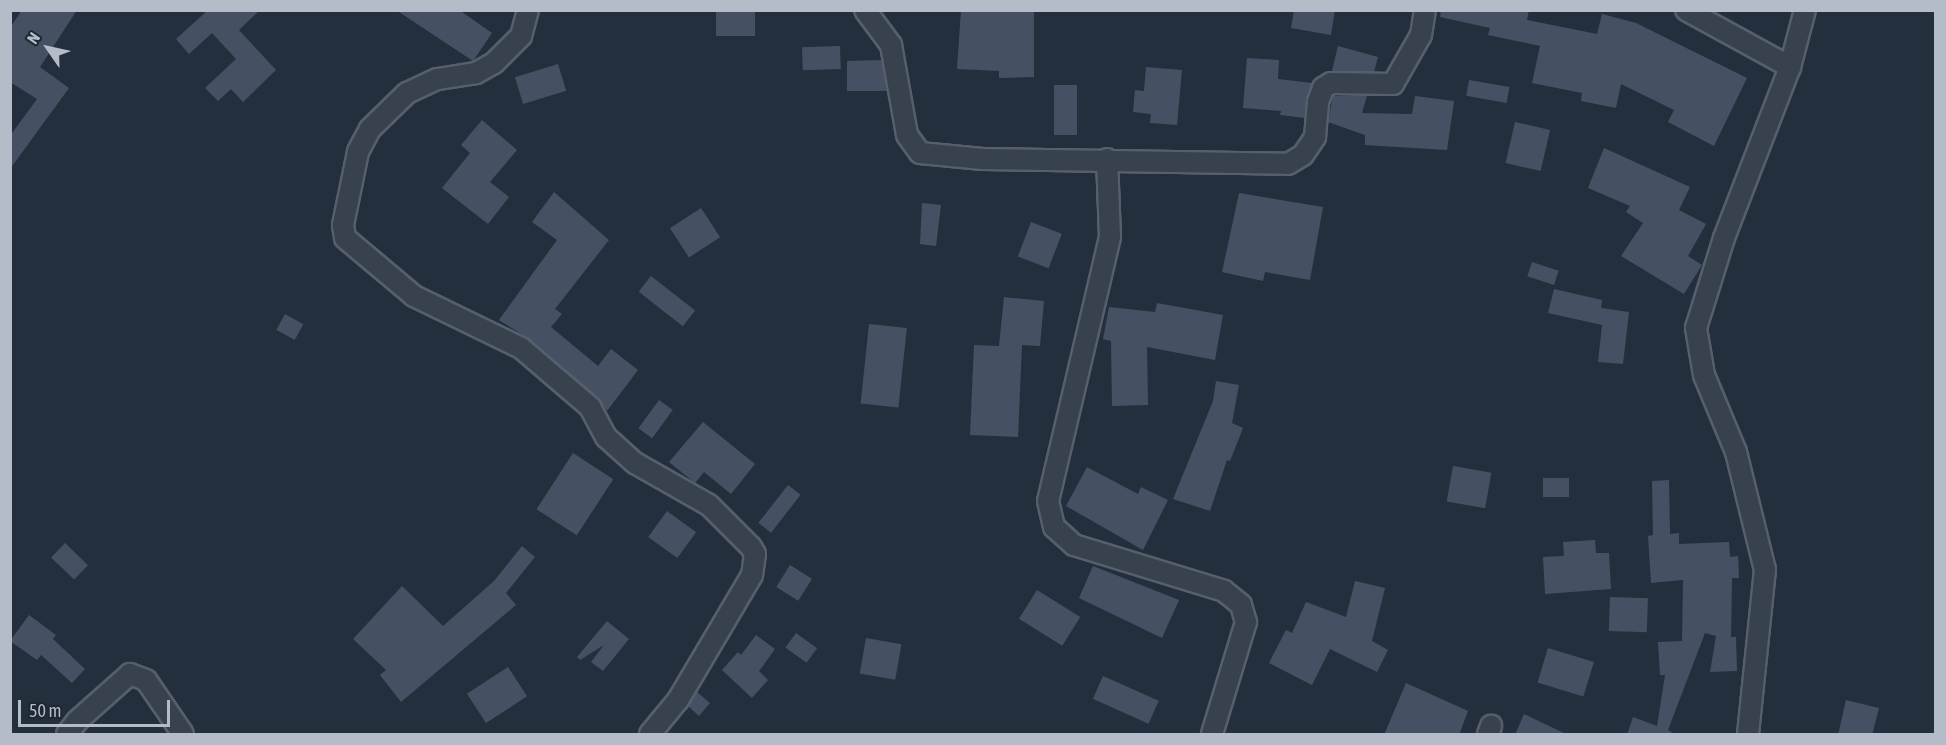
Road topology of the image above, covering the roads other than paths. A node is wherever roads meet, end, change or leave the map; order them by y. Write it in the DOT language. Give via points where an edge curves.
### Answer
graph roads {
  1 [pos="528,10"];
  2 [pos="865,10"];
  3 [pos="1425,10"];
  4 [pos="1686,10"];
  5 [pos="1805,10"];
  6 [pos="1790,67"];
  7 [pos="1107,159"];
  8 [pos="67,735"];
  9 [pos="183,735"];
  10 [pos="651,735"];
  11 [pos="1212,735"];
  12 [pos="1748,735"];
  1 -- 10 [label="street" via="522,36 494,63 476,73 437,79 407,93 370,129 358,152 343,225 345,238 414,296 521,348 590,407 606,437 635,463 709,505 751,547 755,554 752,575 678,700"];
  2 -- 7 [label="street" via="891,45 907,135 920,153 983,159"];
  3 -- 7 [label="street" via="1421,35 1393,84 1331,83 1323,88 1315,137 1303,155 1288,164"];
  4 -- 6 [label="street"];
  5 -- 6 [label="street"];
  6 -- 12 [label="street" via="1724,238 1696,328 1704,375 1736,452 1765,570"];
  7 -- 11 [label="street" via="1110,237 1048,501 1054,527 1074,546 1224,591 1241,605 1246,622"];
  8 -- 9 [label="street" via="77,720 130,674 146,680"];
}
